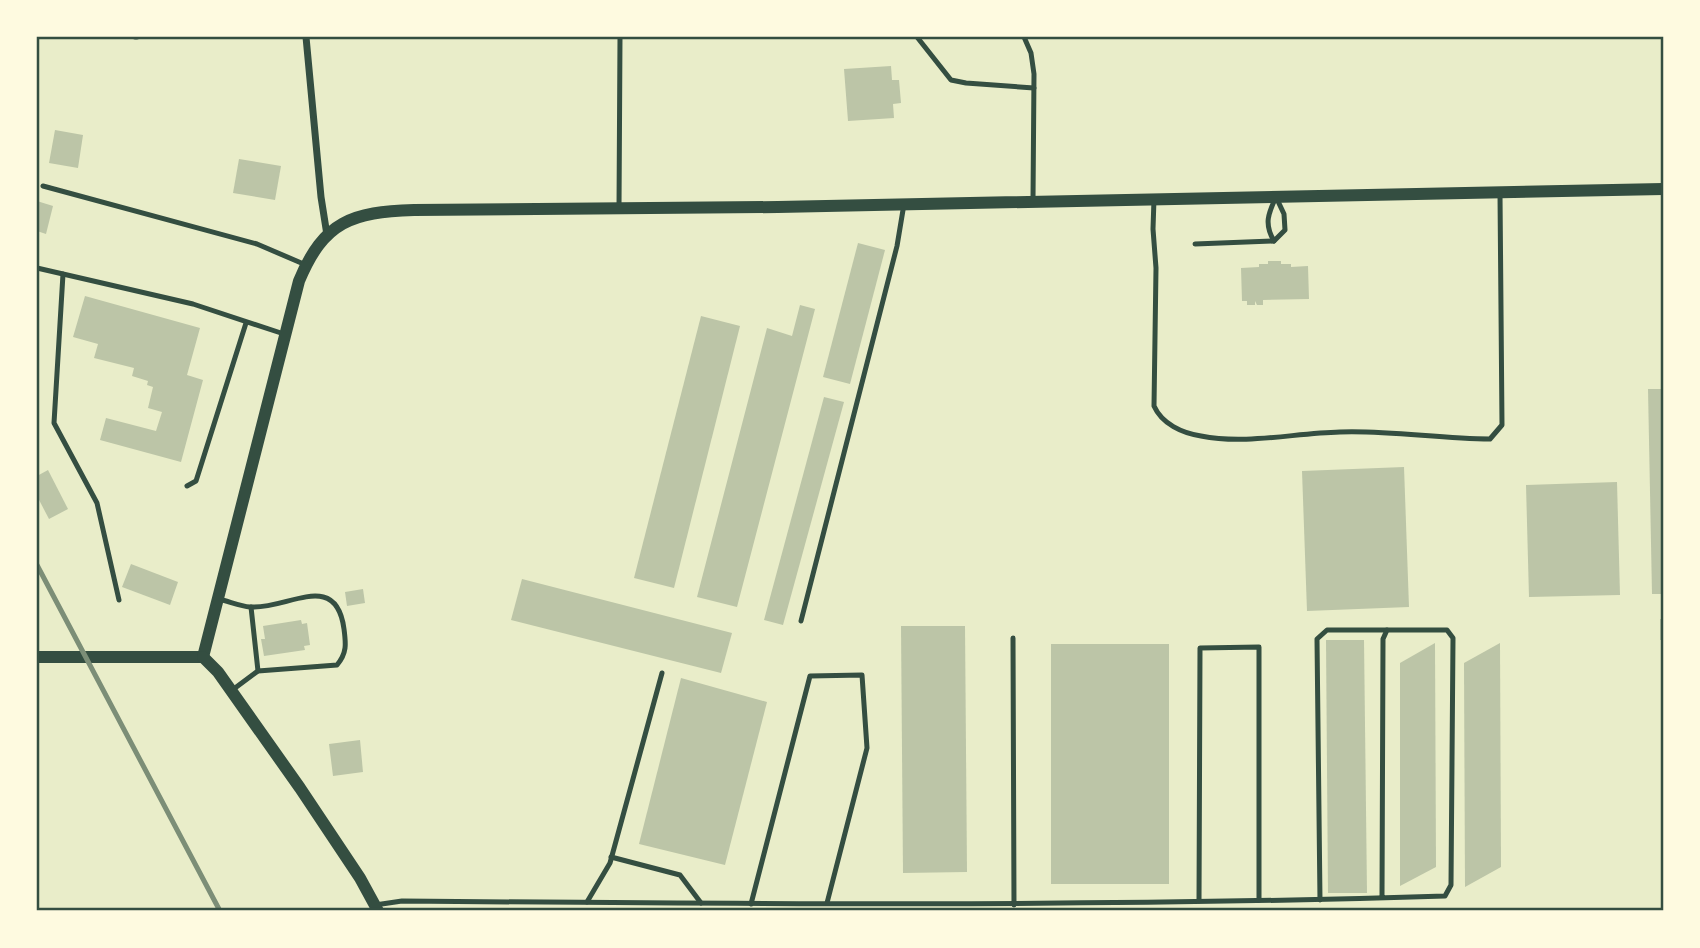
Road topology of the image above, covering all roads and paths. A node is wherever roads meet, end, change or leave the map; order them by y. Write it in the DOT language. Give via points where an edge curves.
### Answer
graph roads {
  1 [pos="306,37"];
  2 [pos="620,37"];
  3 [pos="917,37"];
  4 [pos="1024,37"];
  5 [pos="1034,88"];
  6 [pos="43,186"];
  7 [pos="1663,189"];
  8 [pos="1500,193"];
  9 [pos="1276,197"];
  10 [pos="1154,199"];
  11 [pos="1033,200"];
  12 [pos="904,204"];
  13 [pos="619,208"];
  14 [pos="327,235"];
  15 [pos="1274,240"];
  16 [pos="1195,244"];
  17 [pos="306,265"];
  18 [pos="37,268"];
  19 [pos="63,274"];
  20 [pos="246,323"];
  21 [pos="284,334"];
  22 [pos="187,486"];
  23 [pos="218,598"];
  24 [pos="120,600"];
  25 [pos="251,607"];
  26 [pos="801,621"];
  27 [pos="1387,630"];
  28 [pos="1013,638"];
  29 [pos="37,657"];
  30 [pos="203,657"];
  31 [pos="258,671"];
  32 [pos="662,673"];
  33 [pos="231,691"];
  34 [pos="611,857"];
  35 [pos="1382,898"];
  36 [pos="1259,900"];
  37 [pos="1320,900"];
  38 [pos="1199,901"];
  39 [pos="587,902"];
  40 [pos="701,903"];
  41 [pos="827,903"];
  42 [pos="751,904"];
  43 [pos="1014,905"];
  44 [pos="376,908"];
  1 -- 14 [label="street"];
  2 -- 13 [label="lane"];
  3 -- 5 [label="lane" via="951,80"];
  4 -- 5 [label="lane" via="1031,53"];
  5 -- 11 [label="lane"];
  6 -- 17 [label="lane" via="257,243"];
  7 -- 8 [label="street"];
  8 -- 9 [label="street"];
  8 -- 10 [label="lane" via="1502,425 1490,439 1341,432 1239,440 1200,436 1175,428 1158,416 1154,406"];
  9 -- 10 [label="street"];
  9 -- 15 [label="lane" via="1268,215 1268,230"];
  9 -- 15 [label="lane" via="1285,230"];
  10 -- 11 [label="street"];
  11 -- 12 [label="street"];
  12 -- 13 [label="street"];
  12 -- 26 [label="lane"];
  13 -- 14 [label="street" via="387,211 346,221"];
  14 -- 17 [label="street"];
  15 -- 16 [label="lane"];
  17 -- 21 [label="street"];
  18 -- 19 [label="lane"];
  19 -- 20 [label="lane" via="192,304"];
  19 -- 24 [label="lane" via="54,423 97,503"];
  20 -- 21 [label="lane"];
  20 -- 22 [label="lane" via="196,481"];
  21 -- 23 [label="street"];
  23 -- 25 [label="lane"];
  23 -- 30 [label="street"];
  25 -- 31 [label="lane"];
  25 -- 31 [label="lane" via="315,596 329,598 342,615 346,649 337,665"];
  27 -- 35 [label="lane" via="1383,639"];
  27 -- 35 [label="lane" via="1447,630 1453,638 1451,886 1445,896"];
  27 -- 37 [label="lane" via="1327,630 1317,639"];
  28 -- 43 [label="lane"];
  29 -- 30 [label="street"];
  30 -- 33 [label="street"];
  31 -- 33 [label="lane"];
  32 -- 34 [label="lane"];
  33 -- 44 [label="street"];
  34 -- 39 [label="lane"];
  34 -- 40 [label="lane" via="680,875"];
  35 -- 37 [label="lane"];
  36 -- 37 [label="lane"];
  36 -- 38 [label="lane"];
  36 -- 38 [label="lane" via="1259,647 1247,647 1200,648"];
  38 -- 43 [label="lane"];
  39 -- 40 [label="lane"];
  39 -- 44 [label="lane" via="402,901"];
  40 -- 42 [label="lane"];
  41 -- 42 [label="lane"];
  41 -- 42 [label="lane" via="867,748 862,676 810,676"];
  41 -- 43 [label="lane"];
}
